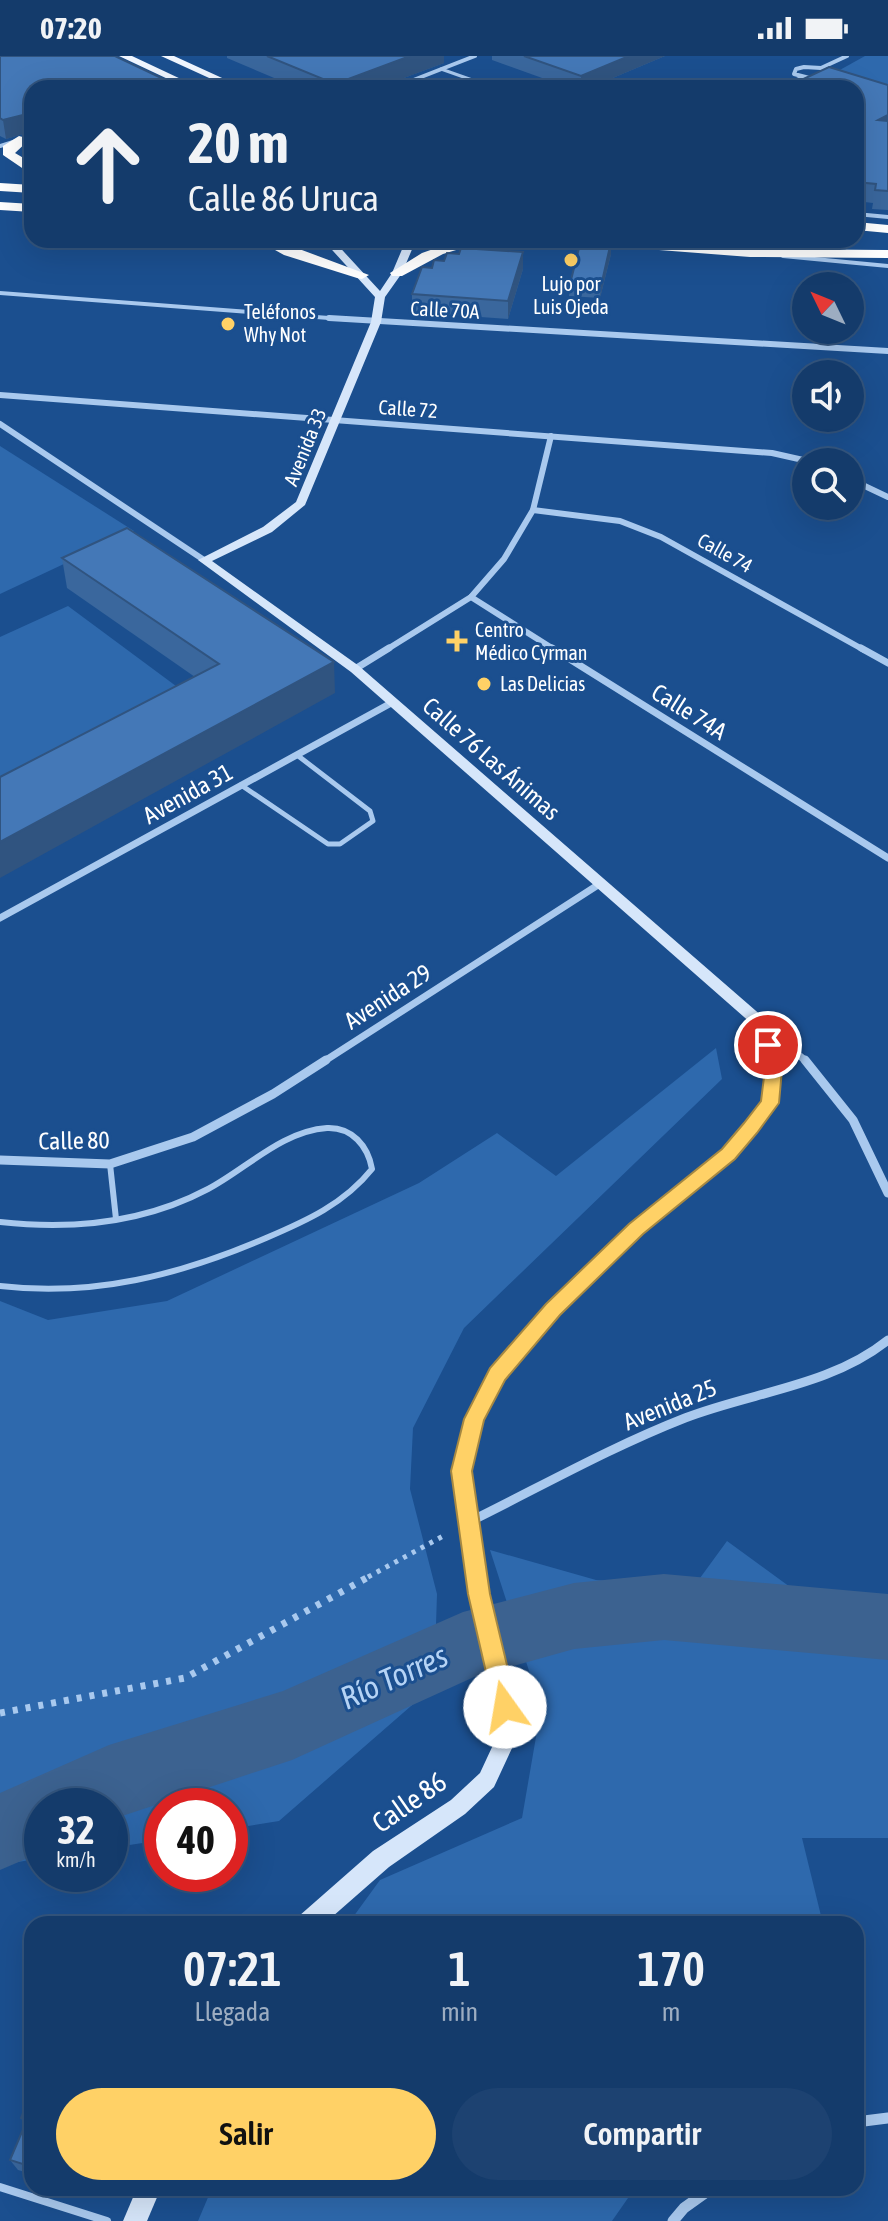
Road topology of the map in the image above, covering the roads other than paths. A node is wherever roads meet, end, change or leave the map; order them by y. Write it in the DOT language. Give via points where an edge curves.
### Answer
graph roads {
  1 [pos="124,56"];
  2 [pos="166,56"];
  3 [pos="475,56"];
  4 [pos="847,56"];
  5 [pos="821,68"];
  6 [pos="441,69"];
  7 [pos="801,78"];
  8 [pos="176,80"];
  9 [pos="221,80"];
  10 [pos="413,80"];
  11 [pos="472,80"];
  12 [pos="796,80"];
  13 [pos="24,138"];
  14 [pos="24,139"];
  15 [pos="0,146"];
  16 [pos="0,165"];
  17 [pos="24,166"];
  18 [pos="24,170"];
  19 [pos="24,172"];
  20 [pos="0,176"];
  21 [pos="0,187"];
  22 [pos="24,188"];
  23 [pos="0,206"];
  24 [pos="24,208"];
  25 [pos="864,215"];
  26 [pos="888,217"];
  27 [pos="864,228"];
  28 [pos="888,230"];
  29 [pos="864,242"];
  30 [pos="888,244"];
  31 [pos="281,248"];
  32 [pos="336,248"];
  33 [pos="408,248"];
  34 [pos="447,248"];
  35 [pos="685,248"];
  36 [pos="750,253"];
  37 [pos="888,254"];
  38 [pos="888,266"];
  39 [pos="397,273"];
  40 [pos="362,275"];
  41 [pos="0,293"];
  42 [pos="380,297"];
  43 [pos="376,322"];
  44 [pos="888,351"];
  45 [pos="0,395"];
  46 [pos="335,420"];
  47 [pos="0,424"];
  48 [pos="551,436"];
  49 [pos="792,458"];
  50 [pos="864,486"];
  51 [pos="888,497"];
  52 [pos="533,510"];
  53 [pos="204,560"];
  54 [pos="471,597"];
  55 [pos="888,663"];
  56 [pos="355,669"];
  57 [pos="393,702"];
  58 [pos="297,755"];
  59 [pos="241,785"];
  60 [pos="888,858"];
  61 [pos="601,883"];
  62 [pos="0,918"];
  63 [pos="758,1021"];
  64 [pos="193,1137"];
  65 [pos="0,1160"];
  66 [pos="110,1164"];
  67 [pos="888,1193"];
  68 [pos="116,1219"];
  69 [pos="0,1222"];
  70 [pos="0,1286"];
  71 [pos="888,1340"];
  72 [pos="471,1521"];
  73 [pos="316,1916"];
  74 [pos="888,2118"];
  75 [pos="864,2120"];
  76 [pos="0,2187"];
  77 [pos="24,2195"];
  78 [pos="28,2196"];
  79 [pos="146,2196"];
  80 [pos="701,2196"];
  81 [pos="107,2221"];
  82 [pos="135,2221"];
  83 [pos="673,2221"];
  1 -- 8 [label="main road"];
  2 -- 9 [label="main road"];
  3 -- 6 [label="street"];
  4 -- 5 [label="street"];
  5 -- 7 [label="street" via="796,69 794,74"];
  5 -- 7 [label="street" via="829,76"];
  6 -- 10 [label="street"];
  6 -- 11 [label="lane"];
  7 -- 12 [label="street"];
  13 -- 15 [label="street"];
  14 -- 17 [label="highway" via="8,149"];
  16 -- 18 [label="highway"];
  19 -- 20 [label="highway"];
  21 -- 22 [label="highway"];
  23 -- 24 [label="highway"];
  25 -- 26 [label="street"];
  27 -- 28 [label="highway"];
  29 -- 30 [label="highway"];
  31 -- 40 [label="highway"];
  32 -- 40 [label="street"];
  33 -- 39 [label="street, Avenida 33"];
  34 -- 39 [label="highway"];
  35 -- 36 [label="highway"];
  36 -- 37 [label="highway"];
  36 -- 38 [label="street"];
  39 -- 42 [label="street, Avenida 33"];
  40 -- 42 [label="street"];
  41 -- 43 [label="street, Calle 70A"];
  42 -- 43 [label="street, Avenida 33"];
  43 -- 44 [label="street, Calle 70A"];
  43 -- 46 [label="street, Avenida 33"];
  45 -- 46 [label="street, Calle 72"];
  46 -- 48 [label="street, Calle 72"];
  46 -- 53 [label="street, Avenida 33" via="301,503 253,540"];
  47 -- 53 [label="street, Calle 76 Las Ánimas"];
  48 -- 49 [label="street, Calle 72"];
  48 -- 52 [label="street"];
  50 -- 51 [label="street"];
  52 -- 54 [label="street" via="504,559"];
  52 -- 55 [label="street, Calle 74" via="620,521 661,537"];
  53 -- 56 [label="street, Calle 76 Las Ánimas"];
  54 -- 56 [label="street"];
  54 -- 60 [label="street, Calle 74A"];
  56 -- 57 [label="street, Calle 76 Las Ánimas"];
  57 -- 58 [label="street, Avenida 31"];
  57 -- 61 [label="street, Calle 76 Las Ánimas"];
  58 -- 59 [label="street, Avenida 31"];
  58 -- 59 [label="lane" via="370,811 373,821 340,844 328,844"];
  59 -- 62 [label="street, Avenida 31"];
  61 -- 63 [label="street, Calle 76 Las Ánimas"];
  61 -- 64 [label="street, Avenida 29" via="273,1094"];
  63 -- 67 [label="street, Calle 76 Las Ánimas" via="795,1047 845,1105"];
  63 -- 72 [label="street, Calle 86" via="774,1069 770,1103 728,1154 636,1229 553,1310 498,1374 474,1419 461,1471"];
  64 -- 66 [label="street, Calle 80"];
  65 -- 66 [label="street, Calle 80"];
  66 -- 68 [label="lane"];
  68 -- 69 [label="lane" via="54,1227"];
  68 -- 70 [label="lane" via="193,1197 310,1131 329,1127 346,1132 370,1153 372,1169 348,1196 237,1252 161,1278 89,1289"];
  71 -- 72 [label="street, Avenida 25" via="875,1353 844,1367 712,1408 614,1450"];
  72 -- 73 [label="street, Calle 86" via="479,1594 505,1707 503,1746 487,1780 458,1807 381,1859"];
  74 -- 75 [label="street"];
  76 -- 77 [label="lane"];
  78 -- 81 [label="lane"];
  79 -- 82 [label="street"];
  80 -- 83 [label="street"];
}
